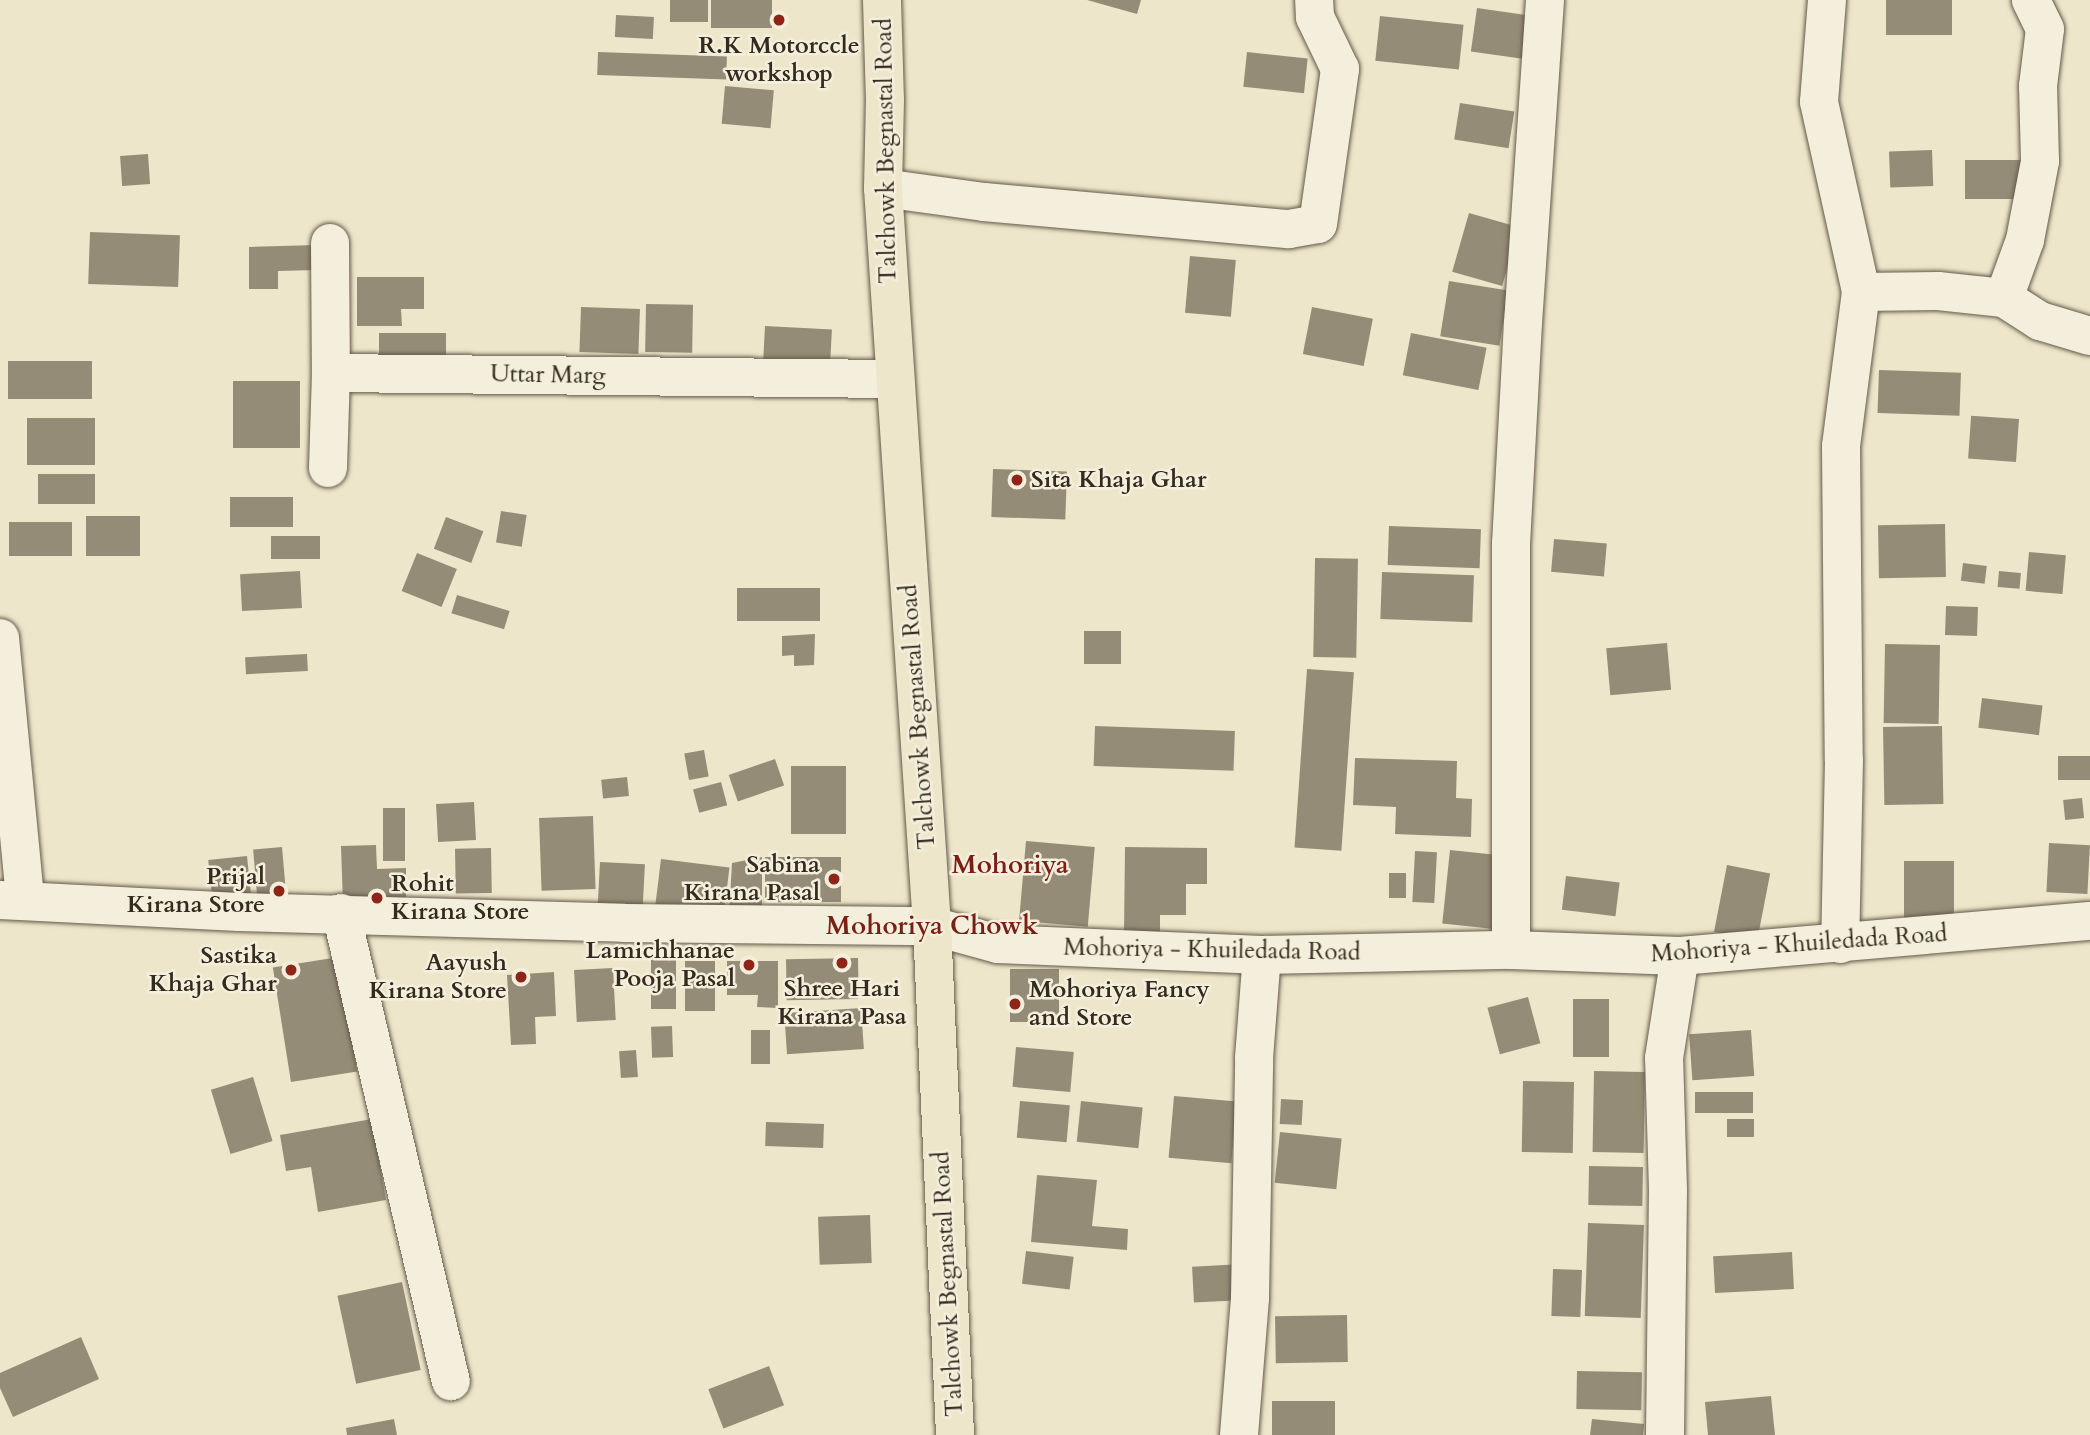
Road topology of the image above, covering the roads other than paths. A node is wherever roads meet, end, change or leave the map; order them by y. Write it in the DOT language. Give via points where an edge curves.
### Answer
graph roads {
  1 [pos="882,0"];
  2 [pos="1314,0"];
  3 [pos="1545,0"];
  4 [pos="1827,0"];
  5 [pos="2031,0"];
  6 [pos="883,188"];
  7 [pos="330,243"];
  8 [pos="1860,292"];
  9 [pos="2004,298"];
  10 [pos="2090,336"];
  11 [pos="331,373"];
  12 [pos="895,379"];
  13 [pos="328,468"];
  14 [pos="0,638"];
  15 [pos="12,900"];
  16 [pos="341,913"];
  17 [pos="2090,921"];
  18 [pos="932,926"];
  19 [pos="1840,944"];
  20 [pos="1511,950"];
  21 [pos="1262,955"];
  22 [pos="1680,956"];
  23 [pos="451,1381"];
  24 [pos="955,1435"];
  25 [pos="1239,1435"];
  26 [pos="1665,1435"];
  1 -- 6 [label="main road, Talchowk Begnastal Road"];
  2 -- 6 [label="street" via="1315,18 1340,69 1318,224 1289,229 984,202"];
  3 -- 20 [label="street" via="1511,544"];
  4 -- 8 [label="street" via="1819,102"];
  5 -- 9 [label="street" via="2045,29 2038,86 2040,161 2025,240"];
  6 -- 12 [label="main road, Talchowk Begnastal Road"];
  7 -- 11 [label="street"];
  8 -- 9 [label="street" via="1938,291"];
  8 -- 19 [label="street" via="1841,446 1844,760"];
  9 -- 10 [label="street" via="2039,321"];
  11 -- 12 [label="street, Uttar Marg"];
  11 -- 13 [label="street"];
  12 -- 18 [label="main road, Talchowk Begnastal Road"];
  14 -- 15 [label="street"];
  15 -- 16 [label="street, Mohoriya - Khuiledada Road"];
  16 -- 18 [label="street, Mohoriya - Khuiledada Road" via="624,923"];
  16 -- 23 [label="street"];
  17 -- 19 [label="street, Mohoriya - Khuiledada Road"];
  18 -- 21 [label="street, Mohoriya - Khuiledada Road" via="998,944"];
  18 -- 24 [label="main road, Talchowk Begnastal Road"];
  19 -- 22 [label="street, Mohoriya - Khuiledada Road"];
  20 -- 21 [label="street, Mohoriya - Khuiledada Road"];
  20 -- 22 [label="street, Mohoriya - Khuiledada Road"];
  21 -- 25 [label="street" via="1254,1058 1250,1298"];
  22 -- 26 [label="street" via="1664,1058 1668,1191"];
}
